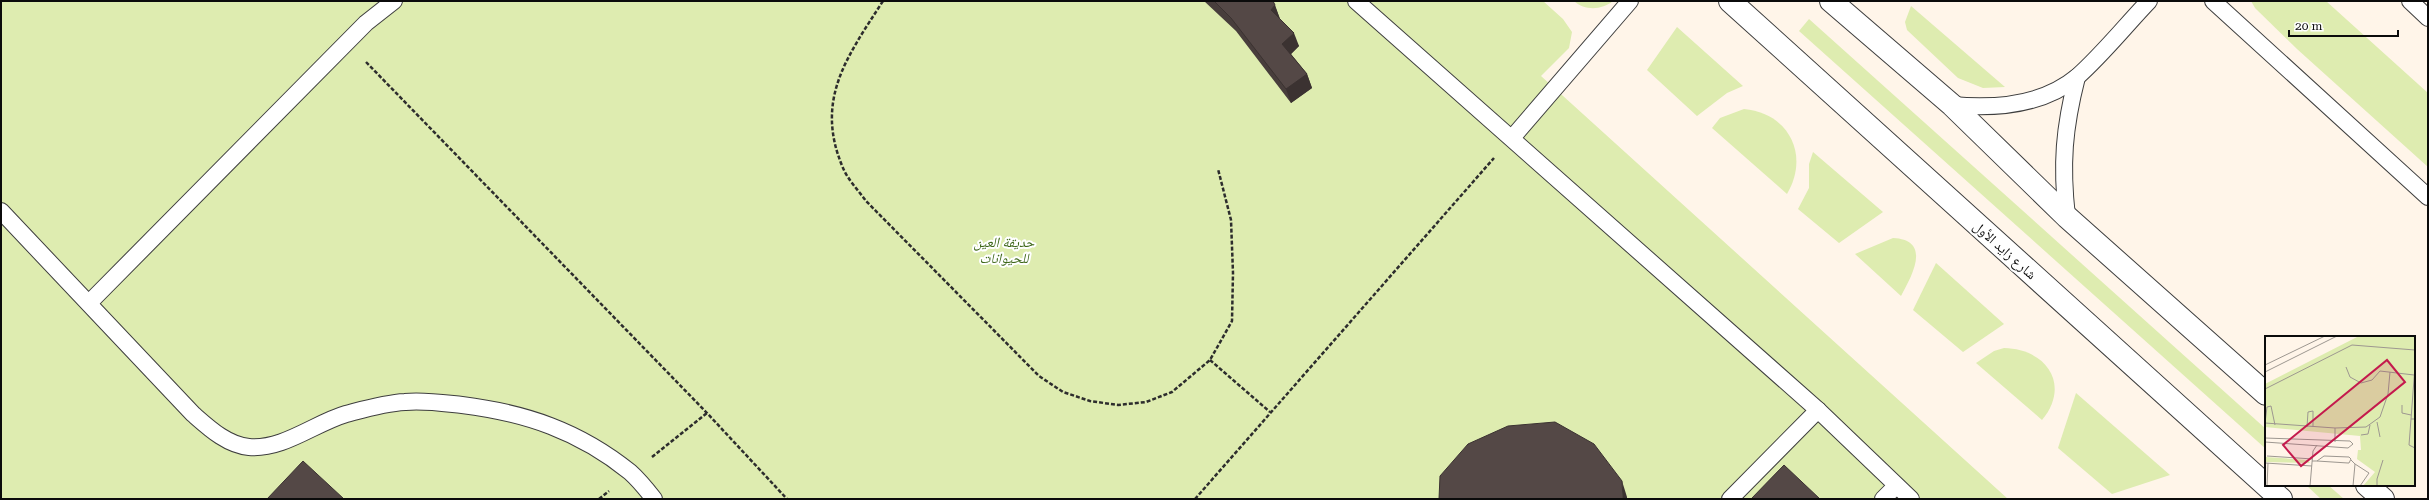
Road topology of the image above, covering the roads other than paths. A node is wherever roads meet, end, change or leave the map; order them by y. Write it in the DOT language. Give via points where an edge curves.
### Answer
graph roads {
  1 [pos="394,1"];
  2 [pos="1356,1"];
  3 [pos="1630,1"];
  4 [pos="1730,1"];
  5 [pos="1831,1"];
  6 [pos="2149,1"];
  7 [pos="2213,1"];
  8 [pos="2410,1"];
  9 [pos="1747,8"];
  10 [pos="2428,18"];
  11 [pos="2077,77"];
  12 [pos="1952,105"];
  13 [pos="1512,138"];
  14 [pos="2428,197"];
  15 [pos="1,211"];
  16 [pos="2067,217"];
  17 [pos="89,303"];
  18 [pos="2265,393"];
  19 [pos="1818,410"];
  20 [pos="2265,484"];
  21 [pos="1896,486"];
  22 [pos="2267,486"];
  23 [pos="2368,486"];
  24 [pos="654,499"];
  25 [pos="1730,499"];
  26 [pos="1883,499"];
  27 [pos="1911,499"];
  28 [pos="2281,499"];
  29 [pos="2383,499"];
  1 -- 17 [label="lane" via="366,23"];
  2 -- 13 [label="lane"];
  3 -- 13 [label="lane"];
  4 -- 9 [label="street, شارع زايد الأول"];
  5 -- 12 [label="street"];
  6 -- 11 [label="lane"];
  7 -- 14 [label="lane"];
  8 -- 10 [label="lane"];
  9 -- 20 [label="street, شارع زايد الأول"];
  11 -- 12 [label="lane" via="2048,94 2017,104 1984,108"];
  11 -- 16 [label="lane" via="2068,112 2063,148 2063,184"];
  12 -- 16 [label="street"];
  13 -- 19 [label="lane"];
  15 -- 17 [label="lane"];
  16 -- 18 [label="street"];
  17 -- 24 [label="lane" via="193,414 209,428 239,446 251,448 279,442 333,418 368,408 405,402 464,405 510,412 575,435 631,473"];
  19 -- 21 [label="lane"];
  19 -- 25 [label="lane"];
  21 -- 26 [label="lane"];
  21 -- 27 [label="lane"];
  22 -- 28 [label="street, شارع زايد الأول"];
  23 -- 29 [label="street"];
}
